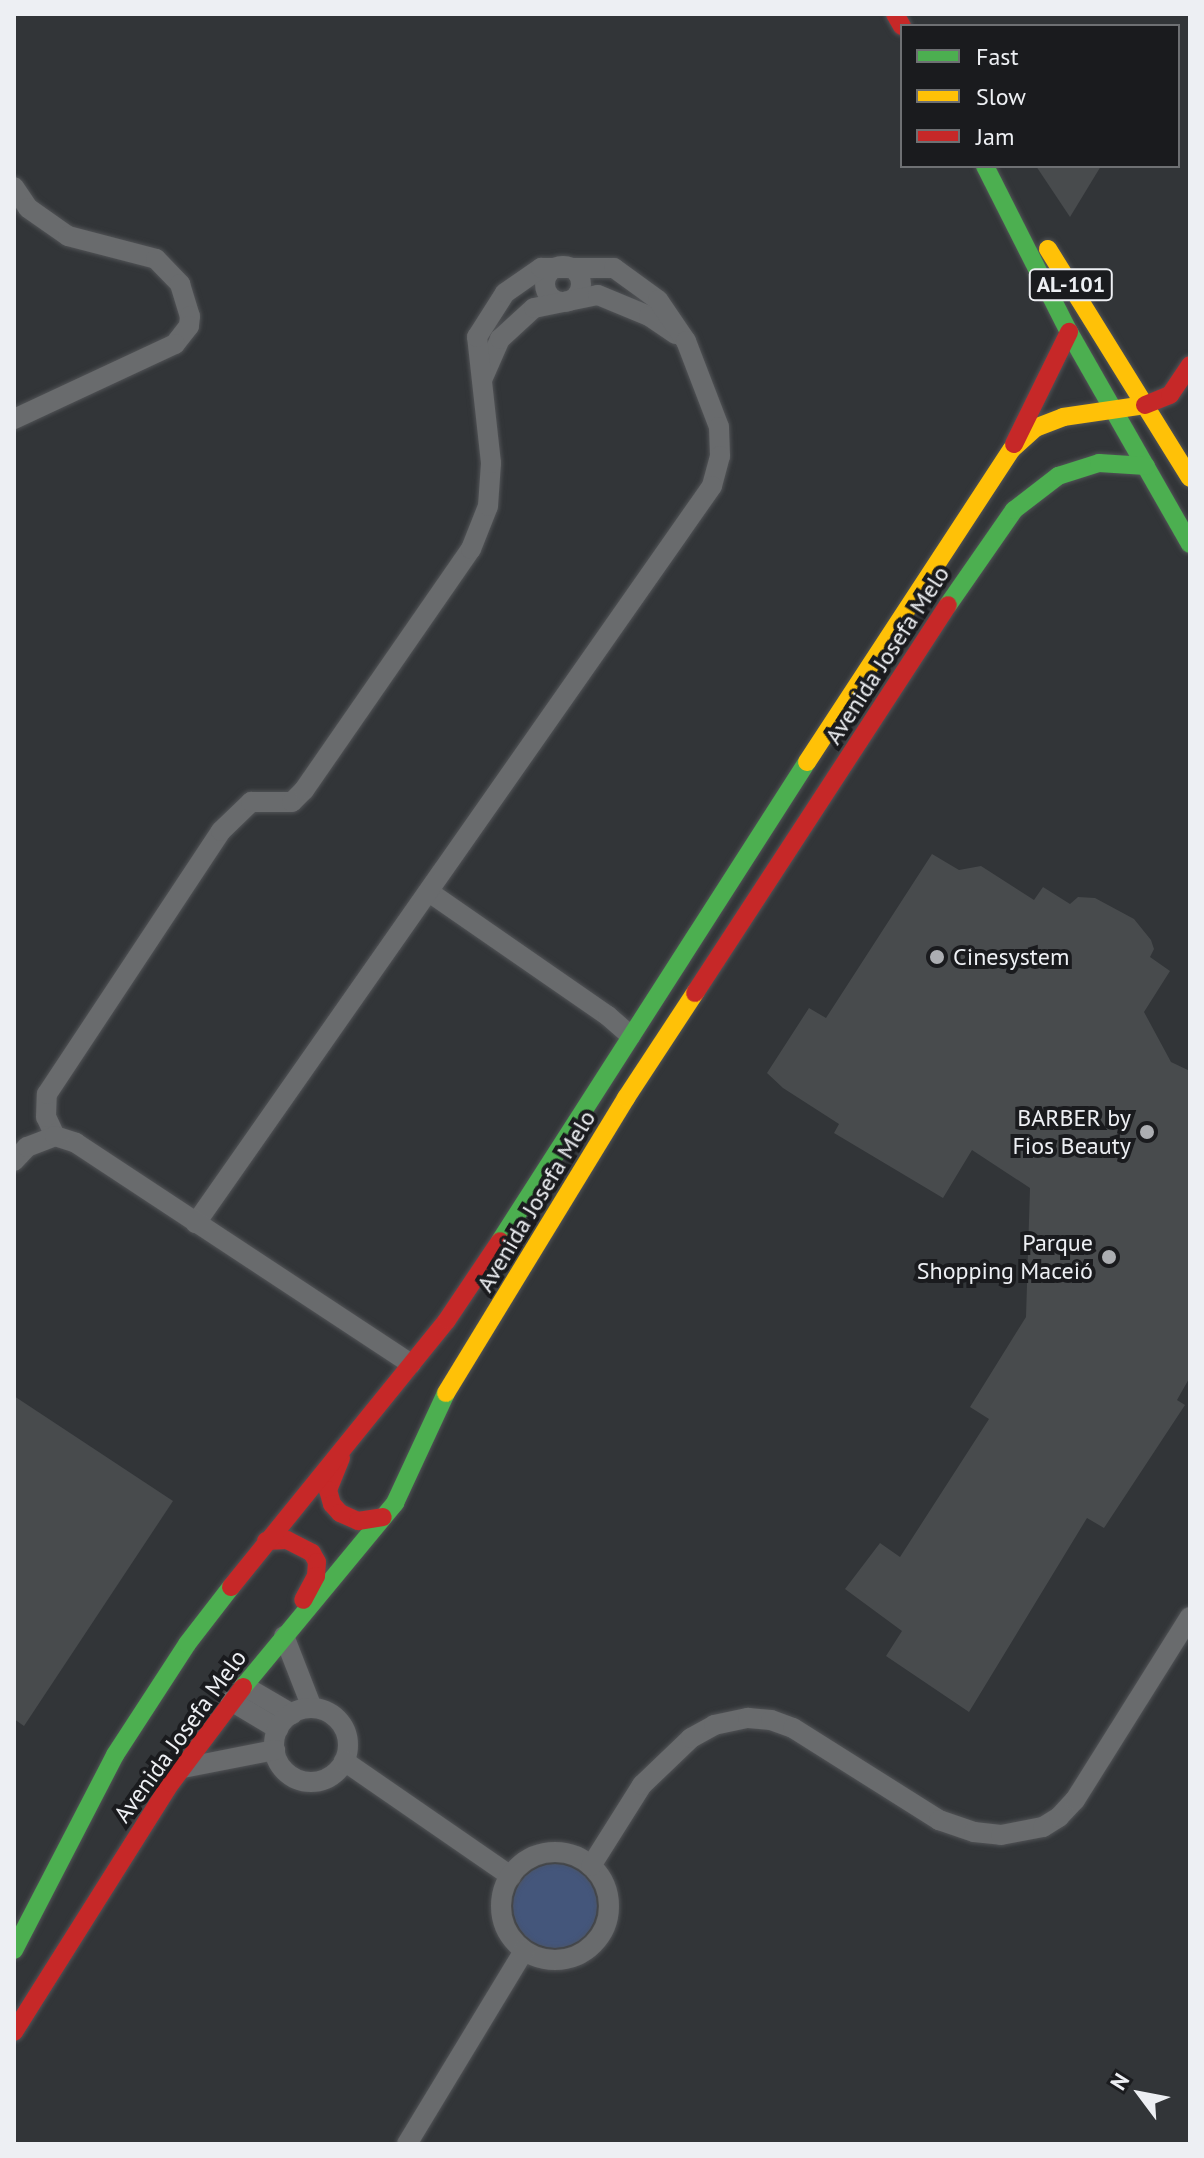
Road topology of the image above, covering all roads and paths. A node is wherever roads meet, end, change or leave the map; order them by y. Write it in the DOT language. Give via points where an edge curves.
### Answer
graph roads {
  1 [pos="986,168"];
  2 [pos="995,168"];
  3 [pos="14,187"];
  4 [pos="562,266"];
  5 [pos="568,302"];
  6 [pos="1069,332"];
  7 [pos="686,341"];
  8 [pos="1190,365"];
  9 [pos="480,384"];
  10 [pos="1145,405"];
  11 [pos="1112,408"];
  12 [pos="14,419"];
  13 [pos="1044,424"];
  14 [pos="1012,449"];
  15 [pos="1146,466"];
  16 [pos="1058,476"];
  17 [pos="1190,478"];
  18 [pos="1190,544"];
  19 [pos="429,892"];
  20 [pos="631,1036"];
  21 [pos="55,1136"];
  22 [pos="14,1161"];
  23 [pos="196,1223"];
  24 [pos="411,1364"];
  25 [pos="367,1418"];
  26 [pos="383,1517"];
  27 [pos="266,1541"];
  28 [pos="1190,1617"];
  29 [pos="286,1633"];
  30 [pos="238,1693"];
  31 [pos="289,1725"];
  32 [pos="344,1761"];
  33 [pos="183,1768"];
  34 [pos="591,1866"];
  35 [pos="511,1876"];
  36 [pos="14,1950"];
  37 [pos="524,1951"];
  38 [pos="14,2032"];
  39 [pos="412,2142"];
  1 -- 6 [label="main road, AL-101"];
  2 -- 10 [label="main road, AL-101"];
  3 -- 12 [label="street" via="28,208 68,236 156,259 180,284 190,316 175,344"];
  4 -- 5 [label="street" via="547,275 544,287 556,302"];
  4 -- 7 [label="street" via="614,268 658,300"];
  4 -- 9 [label="street" via="541,268 505,293 477,337"];
  5 -- 7 [label="street" via="598,295 649,316"];
  5 -- 9 [label="street" via="534,308 500,339"];
  6 -- 11 [label="main road, AL-101"];
  6 -- 14 [label="main road"];
  7 -- 19 [label="street" via="719,427 720,456 712,486"];
  8 -- 10 [label="main road" via="1170,395"];
  9 -- 21 [label="street" via="491,463 488,506 471,549 304,790 292,802 251,802 221,831 47,1094 46,1117"];
  10 -- 11 [label="main road, Avenida Josefa Melo"];
  10 -- 17 [label="main road, AL-101"];
  11 -- 13 [label="main road, Avenida Josefa Melo"];
  11 -- 15 [label="main road, AL-101"];
  13 -- 14 [label="main road, Avenida Josefa Melo"];
  13 -- 16 [label="main road" via="1064,446"];
  14 -- 20 [label="main road, Avenida Josefa Melo"];
  15 -- 16 [label="main road, Avenida Josefa Melo" via="1099,463"];
  15 -- 18 [label="main road, AL-101"];
  16 -- 26 [label="main road, Avenida Josefa Melo" via="1014,510 990,542 682,1011 449,1387 410,1476"];
  19 -- 20 [label="street"];
  19 -- 23 [label="street"];
  20 -- 24 [label="main road, Avenida Josefa Melo" via="474,1282"];
  21 -- 22 [label="street" via="27,1147"];
  21 -- 23 [label="street" via="76,1143"];
  23 -- 24 [label="street"];
  24 -- 25 [label="main road, Avenida Josefa Melo"];
  25 -- 26 [label="main road" via="333,1471 328,1490 340,1513 358,1521"];
  25 -- 27 [label="main road, Avenida Josefa Melo"];
  26 -- 29 [label="main road, Avenida Josefa Melo"];
  27 -- 29 [label="main road" via="300,1545 317,1562 316,1576"];
  27 -- 36 [label="main road, Avenida Josefa Melo" via="187,1644 115,1755"];
  28 -- 34 [label="street" via="1075,1800 1043,1827 1001,1835 939,1820 793,1728 748,1718 714,1725 691,1738 642,1785"];
  29 -- 30 [label="main road, Avenida Josefa Melo"];
  29 -- 31 [label="street"];
  30 -- 31 [label="street"];
  30 -- 33 [label="main road, Avenida Josefa Melo"];
  31 -- 32 [label="street" via="332,1714 348,1740"];
  31 -- 32 [label="street" via="283,1769 300,1780 321,1781"];
  31 -- 33 [label="street"];
  32 -- 35 [label="street"];
  33 -- 38 [label="main road, Avenida Josefa Melo"];
  34 -- 35 [label="street" via="571,1855 549,1853 527,1860"];
  34 -- 37 [label="street" via="601,1878 609,1909 597,1939 571,1958 547,1959"];
  35 -- 37 [label="street" via="504,1891 504,1924"];
  37 -- 39 [label="street"];
}
